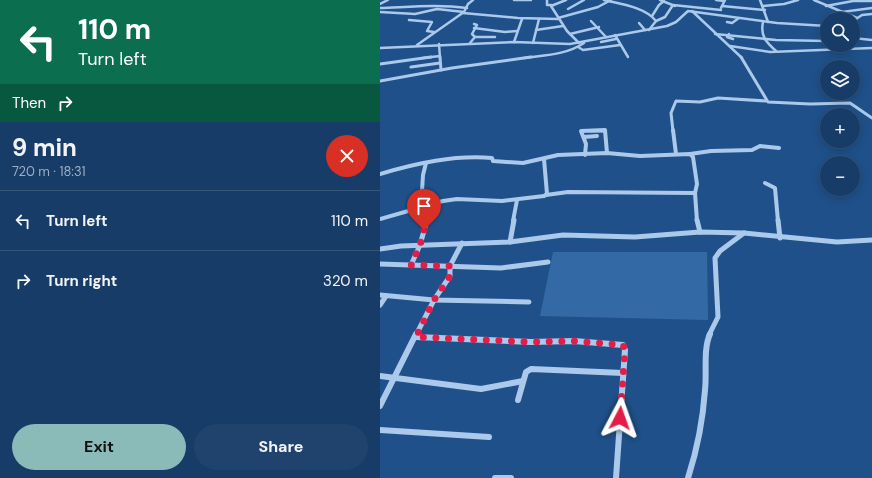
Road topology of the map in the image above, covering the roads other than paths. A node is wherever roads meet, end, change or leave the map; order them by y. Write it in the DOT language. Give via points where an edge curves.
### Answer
graph roads {
  1 [pos="388,0"];
  2 [pos="473,0"];
  3 [pos="514,0"];
  4 [pos="531,0"];
  5 [pos="547,0"];
  6 [pos="566,0"];
  7 [pos="584,0"];
  8 [pos="604,0"];
  9 [pos="662,0"];
  10 [pos="716,0"];
  11 [pos="760,0"];
  12 [pos="798,0"];
  13 [pos="814,0"];
  14 [pos="611,1"];
  15 [pos="725,1"];
  16 [pos="872,1"];
  17 [pos="380,2"];
  18 [pos="551,5"];
  19 [pos="673,5"];
  20 [pos="563,6"];
  21 [pos="722,6"];
  22 [pos="763,6"];
  23 [pos="826,6"];
  24 [pos="380,8"];
  25 [pos="467,8"];
  26 [pos="568,8"];
  27 [pos="872,8"];
  28 [pos="721,10"];
  29 [pos="765,10"];
  30 [pos="690,11"];
  31 [pos="380,12"];
  32 [pos="464,12"];
  33 [pos="842,12"];
  34 [pos="576,13"];
  35 [pos="718,14"];
  36 [pos="872,14"];
  37 [pos="652,16"];
  38 [pos="860,16"];
  39 [pos="739,18"];
  40 [pos="522,19"];
  41 [pos="558,19"];
  42 [pos="409,20"];
  43 [pos="539,20"];
  44 [pos="591,20"];
  45 [pos="656,21"];
  46 [pos="727,22"];
  47 [pos="762,22"];
  48 [pos="768,22"];
  49 [pos="639,23"];
  50 [pos="563,26"];
  51 [pos="820,26"];
  52 [pos="599,27"];
  53 [pos="536,30"];
  54 [pos="645,30"];
  55 [pos="649,30"];
  56 [pos="517,31"];
  57 [pos="434,32"];
  58 [pos="570,34"];
  59 [pos="715,34"];
  60 [pos="729,34"];
  61 [pos="615,35"];
  62 [pos="475,36"];
  63 [pos="495,37"];
  64 [pos="606,37"];
  65 [pos="734,38"];
  66 [pos="616,39"];
  67 [pos="765,39"];
  68 [pos="860,39"];
  69 [pos="872,40"];
  70 [pos="587,41"];
  71 [pos="820,41"];
  72 [pos="514,42"];
  73 [pos="533,42"];
  74 [pos="601,42"];
  75 [pos="470,43"];
  76 [pos="579,43"];
  77 [pos="439,44"];
  78 [pos="417,45"];
  79 [pos="620,46"];
  80 [pos="730,46"];
  81 [pos="578,47"];
  82 [pos="380,48"];
  83 [pos="872,48"];
  84 [pos="776,51"];
  85 [pos="440,56"];
  86 [pos="628,57"];
  87 [pos="440,63"];
  88 [pos="380,64"];
  89 [pos="411,67"];
  90 [pos="441,70"];
  91 [pos="380,81"];
  92 [pos="766,101"];
  93 [pos="872,118"];
  94 [pos="597,136"];
  95 [pos="584,137"];
  96 [pos="779,148"];
  97 [pos="607,153"];
  98 [pos="676,154"];
  99 [pos="690,154"];
  100 [pos="585,155"];
  101 [pos="544,159"];
  102 [pos="426,164"];
  103 [pos="380,174"];
  104 [pos="765,183"];
  105 [pos="695,193"];
  106 [pos="546,195"];
  107 [pos="517,200"];
  108 [pos="431,204"];
  109 [pos="421,207"];
  110 [pos="380,219"];
  111 [pos="700,232"];
  112 [pos="744,233"];
  113 [pos="780,238"];
  114 [pos="872,240"];
  115 [pos="510,242"];
  116 [pos="462,243"];
  117 [pos="420,245"];
  118 [pos="380,249"];
  119 [pos="548,262"];
  120 [pos="380,264"];
  121 [pos="411,265"];
  122 [pos="450,266"];
  123 [pos="383,296"];
  124 [pos="434,300"];
  125 [pos="529,302"];
  126 [pos="380,306"];
  127 [pos="416,337"];
  128 [pos="623,373"];
  129 [pos="380,376"];
  130 [pos="394,378"];
  131 [pos="523,381"];
  132 [pos="518,400"];
  133 [pos="380,406"];
  134 [pos="380,430"];
  135 [pos="489,437"];
  136 [pos="495,478"];
  137 [pos="511,478"];
  138 [pos="616,478"];
  139 [pos="688,478"];
  1 -- 17 [label="street"];
  2 -- 25 [label="street"];
  3 -- 4 [label="street"];
  5 -- 18 [label="street" via="547,5"];
  6 -- 18 [label="street"];
  7 -- 26 [label="street"];
  8 -- 14 [label="street"];
  9 -- 19 [label="street"];
  9 -- 37 [label="street"];
  10 -- 15 [label="street"];
  11 -- 22 [label="street"];
  12 -- 22 [label="street"];
  13 -- 23 [label="street"];
  14 -- 34 [label="street"];
  14 -- 37 [label="street"];
  15 -- 21 [label="street"];
  16 -- 23 [label="street" via="852,1"];
  18 -- 41 [label="street"];
  19 -- 28 [label="street"];
  19 -- 30 [label="street"];
  19 -- 45 [label="street" via="665,17"];
  20 -- 26 [label="street"];
  21 -- 28 [label="street"];
  21 -- 29 [label="street"];
  22 -- 29 [label="street"];
  23 -- 33 [label="street"];
  24 -- 25 [label="street" via="444,5"];
  25 -- 32 [label="street"];
  26 -- 34 [label="street"];
  27 -- 33 [label="street"];
  28 -- 35 [label="street"];
  29 -- 48 [label="street"];
  30 -- 35 [label="street"];
  30 -- 55 [label="street" via="676,22"];
  30 -- 59 [label="street"];
  31 -- 32 [label="street" via="415,14 436,9"];
  32 -- 40 [label="street"];
  32 -- 57 [label="street"];
  34 -- 41 [label="street"];
  35 -- 39 [label="street"];
  36 -- 38 [label="street"];
  37 -- 45 [label="street"];
  39 -- 46 [label="street" via="732,23"];
  39 -- 47 [label="street"];
  40 -- 43 [label="street"];
  40 -- 56 [label="street"];
  41 -- 43 [label="street"];
  41 -- 50 [label="street"];
  42 -- 57 [label="street" via="432,22 427,31"];
  43 -- 53 [label="street"];
  44 -- 52 [label="street"];
  45 -- 55 [label="street"];
  47 -- 48 [label="street"];
  47 -- 67 [label="street" via="760,34"];
  48 -- 51 [label="street"];
  49 -- 54 [label="street"];
  50 -- 53 [label="street"];
  50 -- 58 [label="street"];
  52 -- 58 [label="street"];
  52 -- 64 [label="street"];
  53 -- 73 [label="street"];
  54 -- 55 [label="street"];
  54 -- 61 [label="street"];
  56 -- 62 [label="street" via="504,32 474,26 472,35"];
  56 -- 72 [label="street"];
  57 -- 78 [label="street"];
  58 -- 76 [label="street"];
  59 -- 60 [label="street"];
  59 -- 80 [label="street"];
  60 -- 65 [label="street" via="727,37"];
  60 -- 67 [label="street"];
  61 -- 64 [label="street"];
  61 -- 66 [label="street"];
  62 -- 63 [label="street"];
  62 -- 75 [label="street"];
  64 -- 70 [label="street"];
  66 -- 74 [label="street"];
  66 -- 79 [label="street"];
  67 -- 71 [label="street"];
  67 -- 84 [label="street"];
  68 -- 69 [label="street"];
  70 -- 76 [label="street"];
  70 -- 81 [label="street"];
  72 -- 73 [label="street"];
  72 -- 75 [label="street"];
  73 -- 76 [label="street" via="566,45"];
  75 -- 77 [label="street"];
  77 -- 78 [label="street"];
  77 -- 85 [label="street"];
  78 -- 82 [label="street"];
  79 -- 81 [label="street" via="583,50"];
  79 -- 86 [label="street"];
  80 -- 84 [label="street"];
  80 -- 93 [label="street" via="740,55 768,102 850,103"];
  81 -- 90 [label="street" via="552,54"];
  83 -- 84 [label="street"];
  85 -- 87 [label="street"];
  85 -- 88 [label="street"];
  87 -- 89 [label="street"];
  87 -- 90 [label="street"];
  90 -- 91 [label="street"];
  92 -- 98 [label="street" via="718,98 700,102 676,101 671,113"];
  94 -- 95 [label="street"];
  95 -- 97 [label="street" via="581,131 605,130"];
  95 -- 100 [label="street"];
  96 -- 99 [label="street" via="760,146 752,150"];
  97 -- 98 [label="street" via="640,156"];
  97 -- 100 [label="street"];
  98 -- 99 [label="street"];
  99 -- 105 [label="street" via="698,184"];
  100 -- 101 [label="street" via="558,155"];
  101 -- 102 [label="street" via="512,163 471,156"];
  101 -- 106 [label="street"];
  102 -- 103 [label="street" via="409,165"];
  102 -- 109 [label="street"];
  104 -- 113 [label="street" via="775,188"];
  105 -- 106 [label="street" via="568,192"];
  105 -- 111 [label="street" via="696,218"];
  106 -- 107 [label="street"];
  107 -- 108 [label="street" via="457,199"];
  107 -- 115 [label="street"];
  108 -- 109 [label="street"];
  108 -- 117 [label="street"];
  109 -- 110 [label="street"];
  111 -- 112 [label="street"];
  111 -- 115 [label="street" via="635,237 564,235"];
  112 -- 113 [label="street"];
  112 -- 139 [label="street" via="719,251 716,258 718,317 706,343 708,369 704,405"];
  113 -- 114 [label="street" via="837,242"];
  115 -- 116 [label="street"];
  116 -- 117 [label="street"];
  116 -- 122 [label="street"];
  117 -- 118 [label="street"];
  117 -- 121 [label="street"];
  119 -- 122 [label="street" via="501,268"];
  120 -- 121 [label="street"];
  121 -- 122 [label="street"];
  122 -- 124 [label="street" via="450,276"];
  123 -- 124 [label="street"];
  123 -- 126 [label="street"];
  124 -- 125 [label="street"];
  124 -- 127 [label="street"];
  127 -- 128 [label="street" via="531,342 574,341 623,345"];
  127 -- 130 [label="street"];
  128 -- 131 [label="street" via="531,369 526,372"];
  128 -- 138 [label="street"];
  129 -- 130 [label="street"];
  130 -- 131 [label="street" via="481,389"];
  130 -- 133 [label="street"];
  131 -- 132 [label="street"];
  134 -- 135 [label="street"];
  136 -- 137 [label="street"];
}
